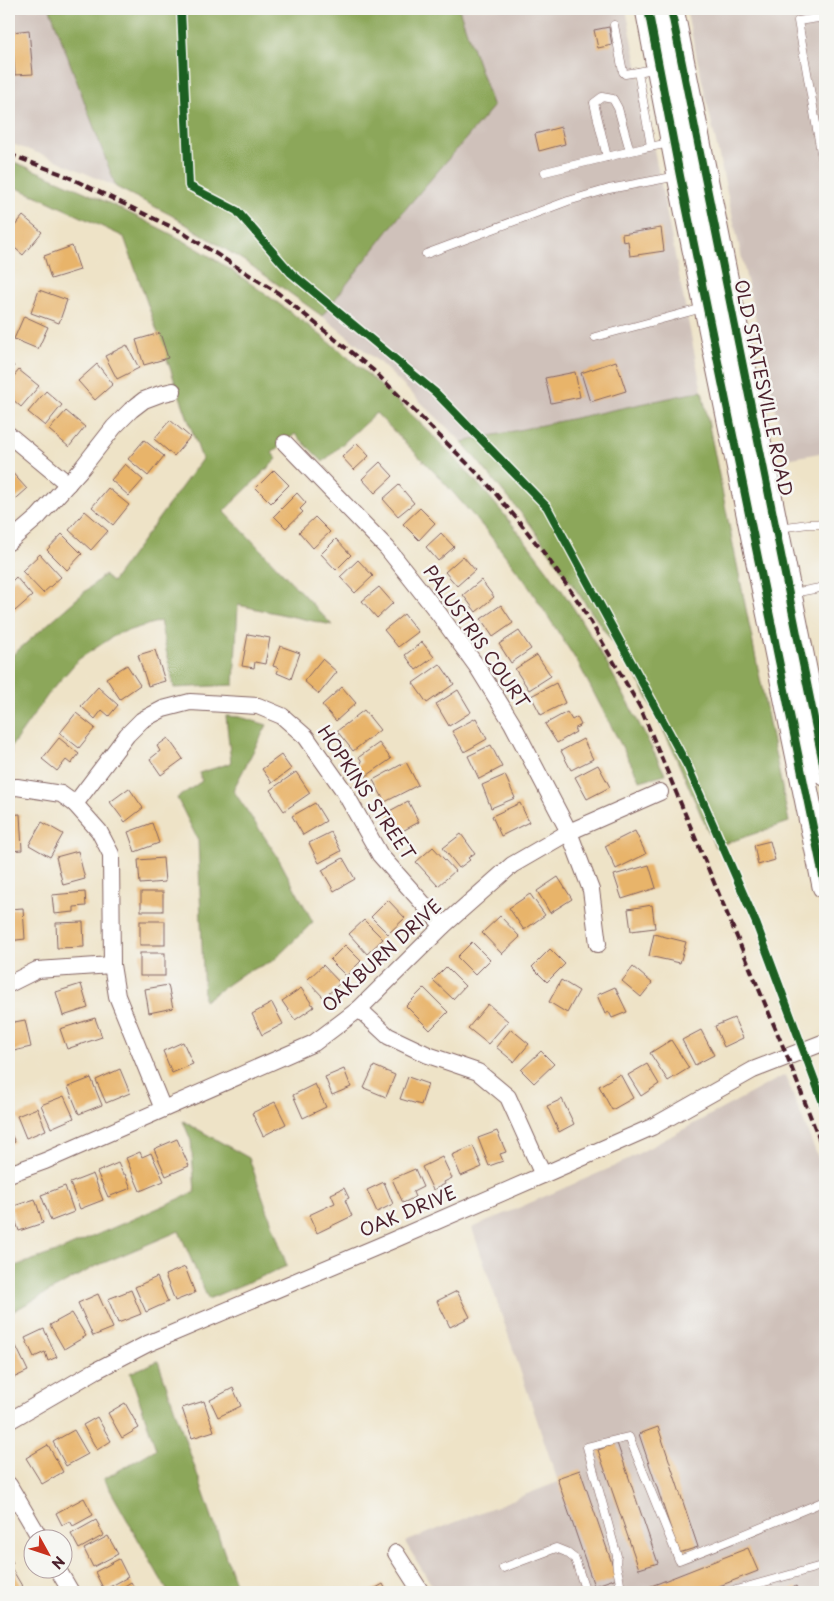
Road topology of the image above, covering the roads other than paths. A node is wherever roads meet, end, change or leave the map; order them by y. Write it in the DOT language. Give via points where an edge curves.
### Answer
graph roads {
  1 [pos="648,9"];
  2 [pos="672,9"];
  3 [pos="825,17"];
  4 [pos="614,25"];
  5 [pos="649,69"];
  6 [pos="675,142"];
  7 [pos="651,146"];
  8 [pos="630,151"];
  9 [pos="607,157"];
  10 [pos="545,172"];
  11 [pos="825,175"];
  12 [pos="680,176"];
  13 [pos="426,254"];
  14 [pos="708,307"];
  15 [pos="594,337"];
  16 [pos="173,391"];
  17 [pos="9,435"];
  18 [pos="285,443"];
  19 [pos="68,484"];
  20 [pos="825,524"];
  21 [pos="777,529"];
  22 [pos="9,542"];
  23 [pos="825,588"];
  24 [pos="790,594"];
  25 [pos="817,756"];
  26 [pos="9,788"];
  27 [pos="660,792"];
  28 [pos="75,804"];
  29 [pos="569,832"];
  30 [pos="825,886"];
  31 [pos="444,926"];
  32 [pos="598,944"];
  33 [pos="112,965"];
  34 [pos="9,984"];
  35 [pos="359,1009"];
  36 [pos="825,1042"];
  37 [pos="163,1109"];
  38 [pos="9,1174"];
  39 [pos="543,1175"];
  40 [pos="9,1421"];
  41 [pos="9,1485"];
  42 [pos="825,1502"];
  43 [pos="34,1528"];
  44 [pos="396,1553"];
  45 [pos="825,1565"];
  46 [pos="503,1568"];
  47 [pos="63,1578"];
  48 [pos="71,1592"];
  49 [pos="420,1592"];
  50 [pos="586,1592"];
  51 [pos="618,1592"];
  52 [pos="729,1592"];
  1 -- 5 [label="main road, OLD STATESVILLE ROAD"];
  2 -- 21 [label="main road, OLD STATESVILLE ROAD"];
  3 -- 11 [label="lane" via="798,21"];
  4 -- 5 [label="lane" via="623,72"];
  5 -- 6 [label="main road, OLD STATESVILLE ROAD"];
  5 -- 7 [label="lane"];
  6 -- 7 [label="lane"];
  6 -- 12 [label="main road, OLD STATESVILLE ROAD"];
  7 -- 8 [label="lane"];
  8 -- 9 [label="lane"];
  8 -- 9 [label="lane" via="618,108 613,99 602,97 594,103"];
  9 -- 10 [label="lane"];
  12 -- 13 [label="lane" via="609,189 568,201"];
  12 -- 14 [label="main road, OLD STATESVILLE ROAD"];
  14 -- 15 [label="lane"];
  14 -- 25 [label="main road, OLD STATESVILLE ROAD"];
  16 -- 19 [label="street" via="144,400 131,410"];
  17 -- 19 [label="street"];
  18 -- 29 [label="street, PALUSTRIS COURT" via="387,548 439,614 512,723"];
  19 -- 22 [label="street" via="38,517"];
  20 -- 21 [label="lane"];
  21 -- 24 [label="main road, OLD STATESVILLE ROAD"];
  23 -- 24 [label="lane"];
  24 -- 25 [label="main road, OLD STATESVILLE ROAD"];
  25 -- 30 [label="main road, OLD STATESVILLE ROAD"];
  26 -- 28 [label="street" via="60,794"];
  27 -- 29 [label="street, OAKBURN DRIVE"];
  28 -- 31 [label="street, HOPKINS STREET" via="142,720 163,709 190,702 258,706 282,716 306,737 344,791 380,855"];
  28 -- 33 [label="street" via="99,831 111,854"];
  29 -- 31 [label="street, OAKBURN DRIVE" via="512,865"];
  29 -- 32 [label="street, PALUSTRIS COURT" via="591,890"];
  31 -- 35 [label="street, OAKBURN DRIVE"];
  33 -- 34 [label="street" via="37,970"];
  33 -- 37 [label="street" via="117,996"];
  35 -- 37 [label="street, OAKBURN DRIVE" via="314,1043"];
  35 -- 39 [label="street" via="388,1036 428,1055 478,1072 508,1097"];
  36 -- 39 [label="street, OAK DRIVE" via="753,1070 652,1127"];
  37 -- 38 [label="street, OAKBURN DRIVE"];
  39 -- 40 [label="street, OAK DRIVE" via="147,1344"];
  41 -- 43 [label="street"];
  42 -- 51 [label="lane" via="679,1560 629,1437 587,1447 617,1556 615,1564 621,1585"];
  44 -- 49 [label="street"];
  45 -- 52 [label="lane"];
  46 -- 50 [label="lane" via="556,1548 575,1559"];
  47 -- 48 [label="street"];
}
